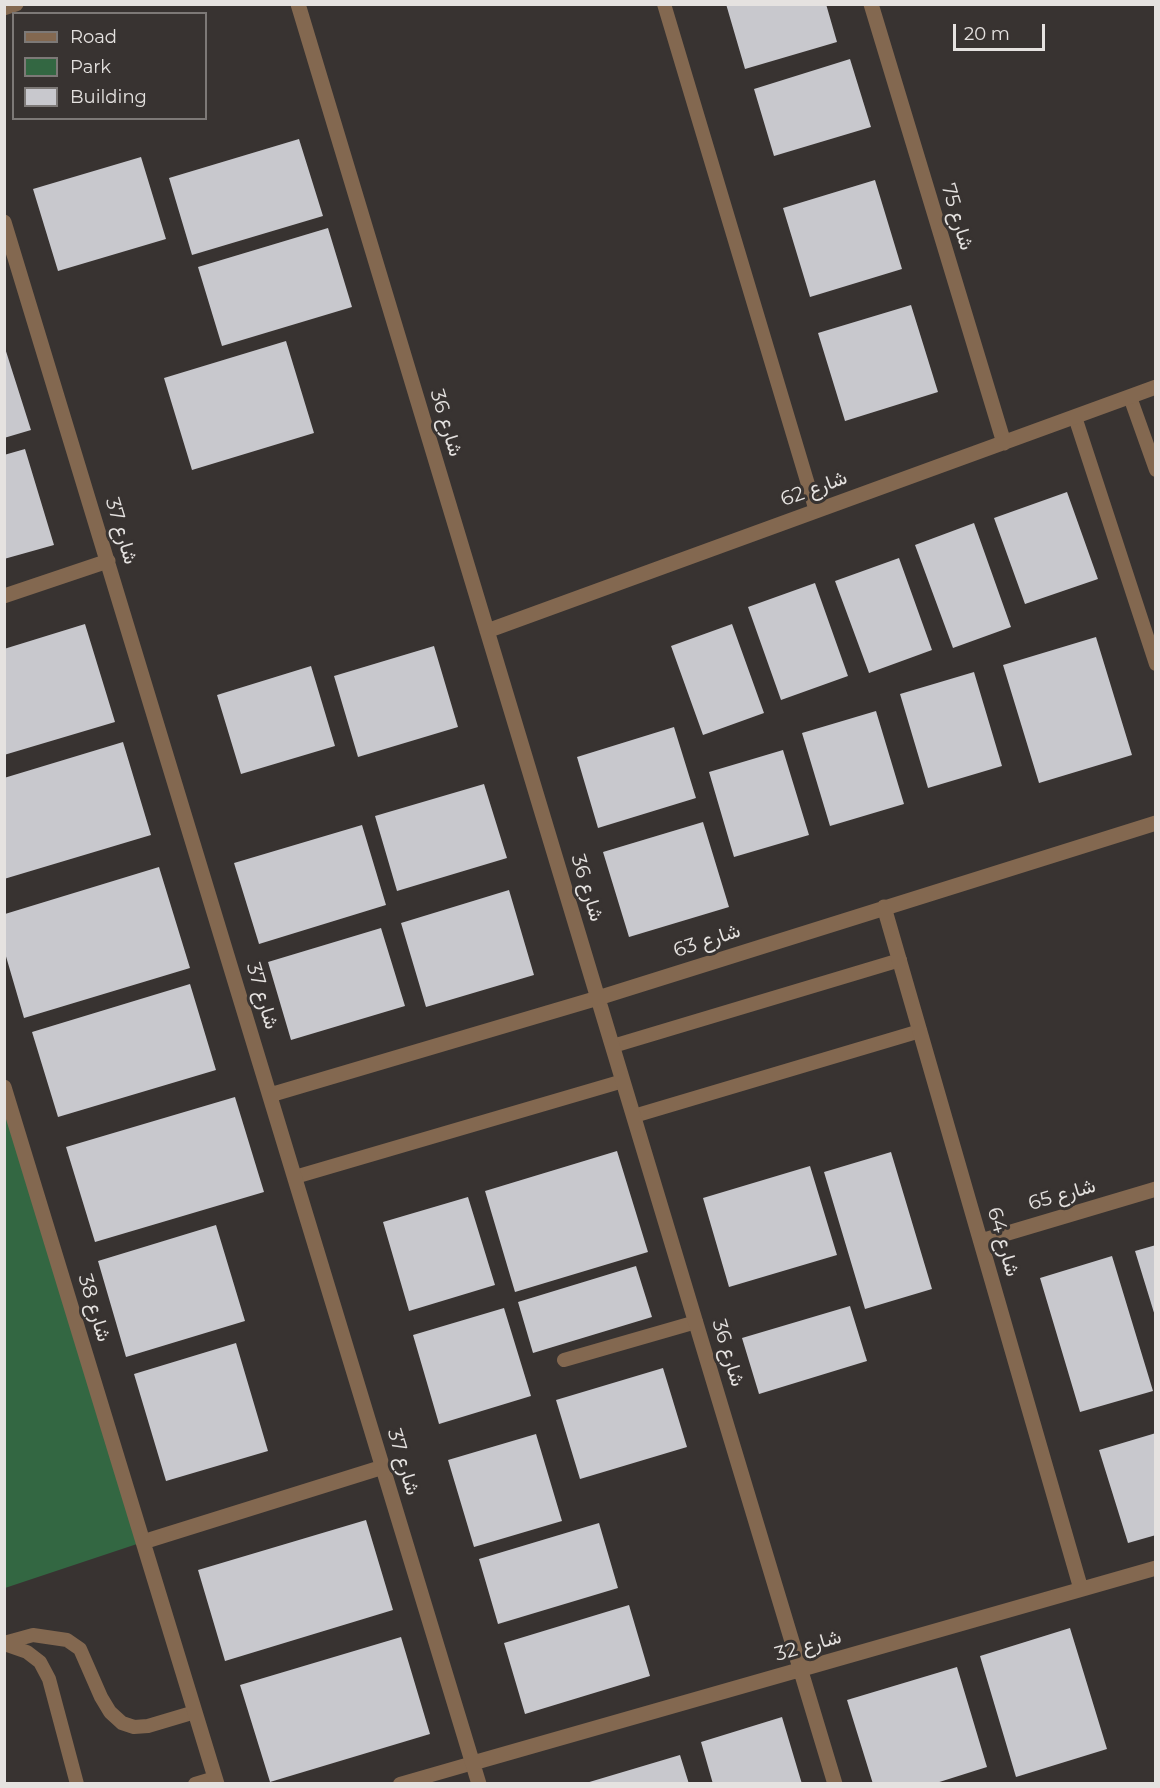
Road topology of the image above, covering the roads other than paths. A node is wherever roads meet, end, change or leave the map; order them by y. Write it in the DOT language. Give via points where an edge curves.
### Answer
graph roads {
  1 [pos="16,4"];
  2 [pos="298,4"];
  3 [pos="664,4"];
  4 [pos="871,4"];
  5 [pos="4,8"];
  6 [pos="4,222"];
  7 [pos="1155,387"];
  8 [pos="1130,397"];
  9 [pos="1075,417"];
  10 [pos="1004,443"];
  11 [pos="1155,470"];
  12 [pos="816,511"];
  13 [pos="108,561"];
  14 [pos="4,596"];
  15 [pos="487,631"];
  16 [pos="1155,664"];
  17 [pos="1155,823"];
  18 [pos="884,907"];
  19 [pos="900,960"];
  20 [pos="598,998"];
  21 [pos="920,1030"];
  22 [pos="613,1047"];
  23 [pos="623,1081"];
  24 [pos="4,1087"];
  25 [pos="270,1095"];
  26 [pos="634,1116"];
  27 [pos="295,1177"];
  28 [pos="1155,1190"];
  29 [pos="981,1241"];
  30 [pos="696,1322"];
  31 [pos="564,1360"];
  32 [pos="383,1467"];
  33 [pos="143,1542"];
  34 [pos="1155,1568"];
  35 [pos="1082,1589"];
  36 [pos="4,1644"];
  37 [pos="801,1670"];
  38 [pos="195,1712"];
  39 [pos="473,1763"];
  40 [pos="216,1780"];
  41 [pos="76,1784"];
  42 [pos="195,1784"];
  43 [pos="400,1784"];
  44 [pos="479,1784"];
  45 [pos="836,1784"];
  1 -- 5 [label="street"];
  2 -- 15 [label="street, شارع 36"];
  3 -- 12 [label="lane"];
  4 -- 10 [label="street, شارع 75"];
  6 -- 13 [label="street, شارع 37"];
  7 -- 8 [label="street, شارع 62"];
  8 -- 9 [label="street, شارع 62"];
  8 -- 11 [label="lane"];
  9 -- 10 [label="street, شارع 62"];
  9 -- 16 [label="lane"];
  10 -- 12 [label="street, شارع 62"];
  12 -- 15 [label="street, شارع 62"];
  13 -- 14 [label="street"];
  13 -- 25 [label="street, شارع 37"];
  15 -- 20 [label="street, شارع 36"];
  17 -- 18 [label="street, شارع 63"];
  18 -- 19 [label="street, شارع 64"];
  18 -- 20 [label="street, شارع 63"];
  19 -- 21 [label="street, شارع 64"];
  19 -- 22 [label="lane"];
  20 -- 22 [label="street, شارع 36"];
  20 -- 25 [label="street, شارع 63"];
  21 -- 26 [label="lane"];
  21 -- 29 [label="street, شارع 64"];
  22 -- 23 [label="street, شارع 36"];
  23 -- 26 [label="street, شارع 36"];
  23 -- 27 [label="lane"];
  24 -- 33 [label="street, شارع 38"];
  25 -- 27 [label="street, شارع 37"];
  26 -- 30 [label="street, شارع 36"];
  27 -- 32 [label="street, شارع 37"];
  28 -- 29 [label="street, شارع 65"];
  29 -- 35 [label="street, شارع 64"];
  30 -- 31 [label="lane"];
  30 -- 37 [label="street, شارع 36"];
  32 -- 33 [label="street"];
  32 -- 39 [label="street, شارع 37"];
  33 -- 38 [label="street, شارع 38"];
  34 -- 35 [label="street, شارع 32"];
  35 -- 37 [label="street, شارع 32"];
  36 -- 38 [label="lane" via="33,1635 67,1640 80,1649 110,1712 128,1725 148,1726"];
  36 -- 41 [label="lane" via="34,1657 50,1679"];
  37 -- 39 [label="street, شارع 32"];
  37 -- 45 [label="street, شارع 36"];
  38 -- 40 [label="street, شارع 38"];
  39 -- 43 [label="lane"];
  39 -- 44 [label="street, شارع 37"];
  40 -- 42 [label="lane"];
}
